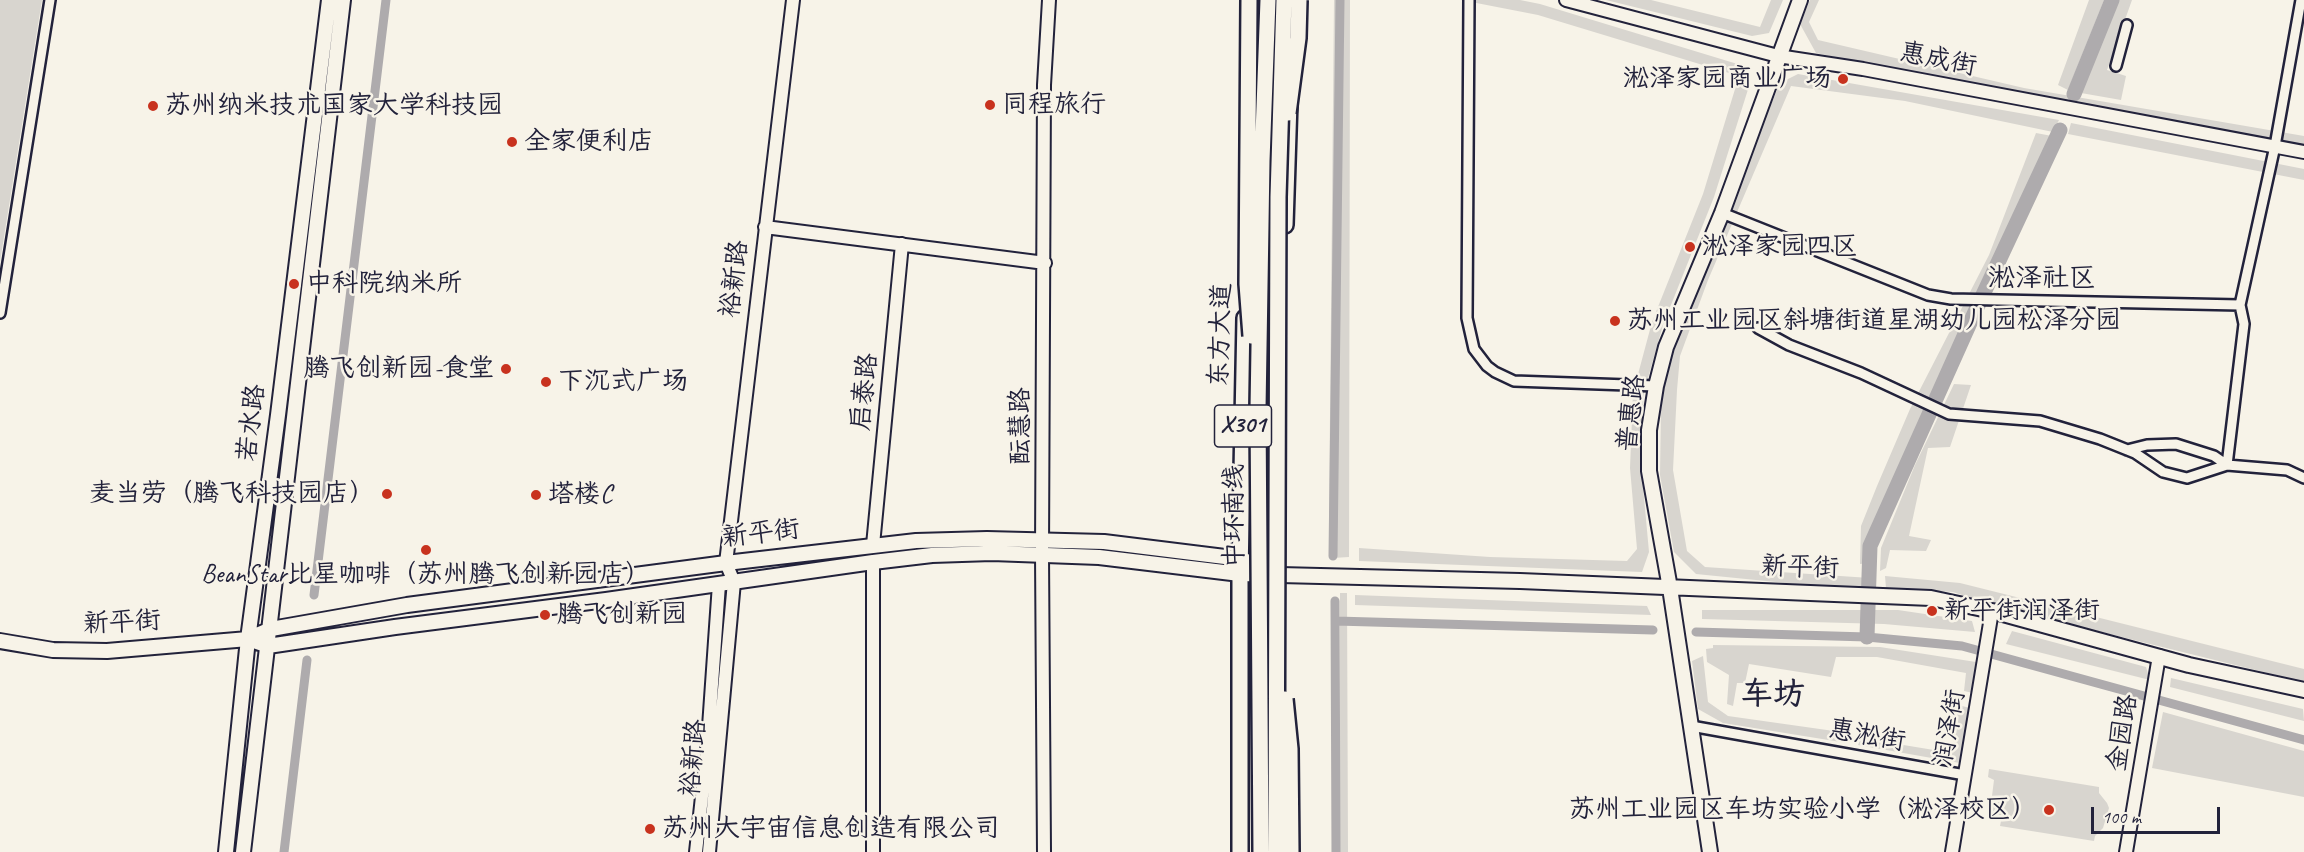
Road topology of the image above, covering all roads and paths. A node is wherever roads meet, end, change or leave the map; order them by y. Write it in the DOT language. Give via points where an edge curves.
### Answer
graph roads {
  1 [pos="50,0"];
  2 [pos="329,0"];
  3 [pos="343,0"];
  4 [pos="793,0"];
  5 [pos="1049,0"];
  6 [pos="1249,0"];
  7 [pos="1257,0"];
  8 [pos="1268,0"];
  9 [pos="1284,0"];
  10 [pos="1293,0"];
  11 [pos="1299,0"];
  12 [pos="1469,0"];
  13 [pos="1566,0"];
  14 [pos="1800,0"];
  15 [pos="2301,0"];
  16 [pos="2127,25"];
  17 [pos="1778,56"];
  18 [pos="2116,66"];
  19 [pos="2275,146"];
  20 [pos="2304,152"];
  21 [pos="1278,197"];
  22 [pos="1722,213"];
  23 [pos="765,227"];
  24 [pos="902,244"];
  25 [pos="1045,263"];
  26 [pos="2240,305"];
  27 [pos="0,313"];
  28 [pos="1758,328"];
  29 [pos="1656,386"];
  30 [pos="1258,409"];
  31 [pos="2127,450"];
  32 [pos="2227,465"];
  33 [pos="2304,478"];
  34 [pos="1043,539"];
  35 [pos="873,545"];
  36 [pos="1042,555"];
  37 [pos="873,562"];
  38 [pos="726,563"];
  39 [pos="1240,567"];
  40 [pos="1283,574"];
  41 [pos="734,582"];
  42 [pos="719,584"];
  43 [pos="1670,588"];
  44 [pos="1992,611"];
  45 [pos="270,629"];
  46 [pos="1278,629"];
  47 [pos="248,639"];
  48 [pos="0,641"];
  49 [pos="268,646"];
  50 [pos="2158,656"];
  51 [pos="2304,690"];
  52 [pos="1690,726"];
  53 [pos="1965,776"];
  54 [pos="226,852"];
  55 [pos="243,852"];
  56 [pos="696,852"];
  57 [pos="709,852"];
  58 [pos="873,852"];
  59 [pos="1044,852"];
  60 [pos="1240,852"];
  61 [pos="1261,852"];
  62 [pos="1275,852"];
  63 [pos="1285,852"];
  64 [pos="1292,852"];
  65 [pos="1710,852"];
  66 [pos="1952,852"];
  67 [pos="2126,852"];
  1 -- 27 [label="street"];
  2 -- 47 [label="main road, 若水路"];
  3 -- 45 [label="main road, 若水路"];
  4 -- 23 [label="street, 裕新路"];
  5 -- 25 [label="street, 酝慧路" via="1044,85"];
  6 -- 30 [label="main road, bridge" via="1247,284"];
  7 -- 39 [label="main road, 东方大道 / X301" via="1242,384"];
  8 -- 30 [label="main road, 中环南线, bridge"];
  9 -- 21 [label="main road, 中环南线, bridge"];
  10 -- 40 [label="main road, X301" via="1285,217"];
  11 -- 21 [label="main road, bridge" via="1298,38"];
  12 -- 29 [label="street" via="1467,318 1474,349 1487,366 1514,381"];
  13 -- 17 [label="street, 惠成街"];
  14 -- 17 [label="main road, 普惠路"];
  15 -- 19 [label="street"];
  16 -- 18 [label="street"];
  17 -- 19 [label="street, 惠成街"];
  17 -- 22 [label="main road, 普惠路"];
  19 -- 20 [label="street, 惠成街"];
  19 -- 26 [label="street"];
  21 -- 46 [label="main road, 中环南线, bridge"];
  22 -- 26 [label="street" via="1928,295 1951,299"];
  22 -- 29 [label="main road, 普惠路" via="1666,347"];
  23 -- 24 [label="street"];
  23 -- 38 [label="street, 裕新路"];
  24 -- 25 [label="street"];
  24 -- 35 [label="street, 启泰路"];
  25 -- 34 [label="street, 酝慧路"];
  26 -- 32 [label="street" via="2244,324"];
  28 -- 31 [label="street" via="1949,414 2040,421"];
  29 -- 43 [label="main road, 普惠路" via="1649,430 1649,471"];
  30 -- 61 [label="main road, 中环南线, bridge"];
  31 -- 32 [label="street" via="2147,444 2176,444 2214,456"];
  31 -- 32 [label="street" via="2163,472 2187,478"];
  32 -- 33 [label="street" via="2288,470"];
  34 -- 35 [label="main road, 新平街"];
  34 -- 36 [label="street, 酝慧路"];
  34 -- 39 [label="main road, 新平街" via="1104,542"];
  35 -- 38 [label="main road, 新平街"];
  36 -- 37 [label="main road, 新平街" via="942,555"];
  36 -- 39 [label="main road, 新平街"];
  36 -- 59 [label="street, 酝慧路"];
  37 -- 41 [label="main road, 新平街"];
  37 -- 58 [label="street"];
  38 -- 41 [label="street, 裕新路"];
  38 -- 42 [label="main road, 裕新路"];
  38 -- 45 [label="main road, 新平街" via="407,605"];
  39 -- 40 [label="main road, 新平街"];
  39 -- 60 [label="main road, 东方大道 / X301"];
  40 -- 43 [label="main road, 新平街"];
  40 -- 63 [label="main road, X301"];
  41 -- 42 [label="main road, 新平街"];
  41 -- 57 [label="street, 裕新路"];
  42 -- 49 [label="main road, 新平街"];
  42 -- 56 [label="street, 裕新路"];
  43 -- 44 [label="main road, 新平街" via="1932,597"];
  43 -- 52 [label="main road, 普惠路"];
  44 -- 50 [label="main road, 新平街"];
  44 -- 53 [label="street, 润泽街"];
  45 -- 47 [label="main road, 新平街"];
  45 -- 49 [label="main road, 若水路"];
  46 -- 62 [label="main road, 中环南线, bridge"];
  46 -- 64 [label="main road, bridge" via="1290,749"];
  47 -- 48 [label="main road, 新平街" via="107,651 52,650"];
  47 -- 49 [label="main road, 新平街"];
  47 -- 54 [label="main road, 若水路"];
  49 -- 55 [label="main road, 若水路"];
  50 -- 51 [label="main road, 新平街"];
  50 -- 67 [label="street, 金园路"];
  52 -- 53 [label="street, 惠淞街"];
  52 -- 65 [label="main road, 普惠路"];
  53 -- 66 [label="street, 润泽街"];
}
